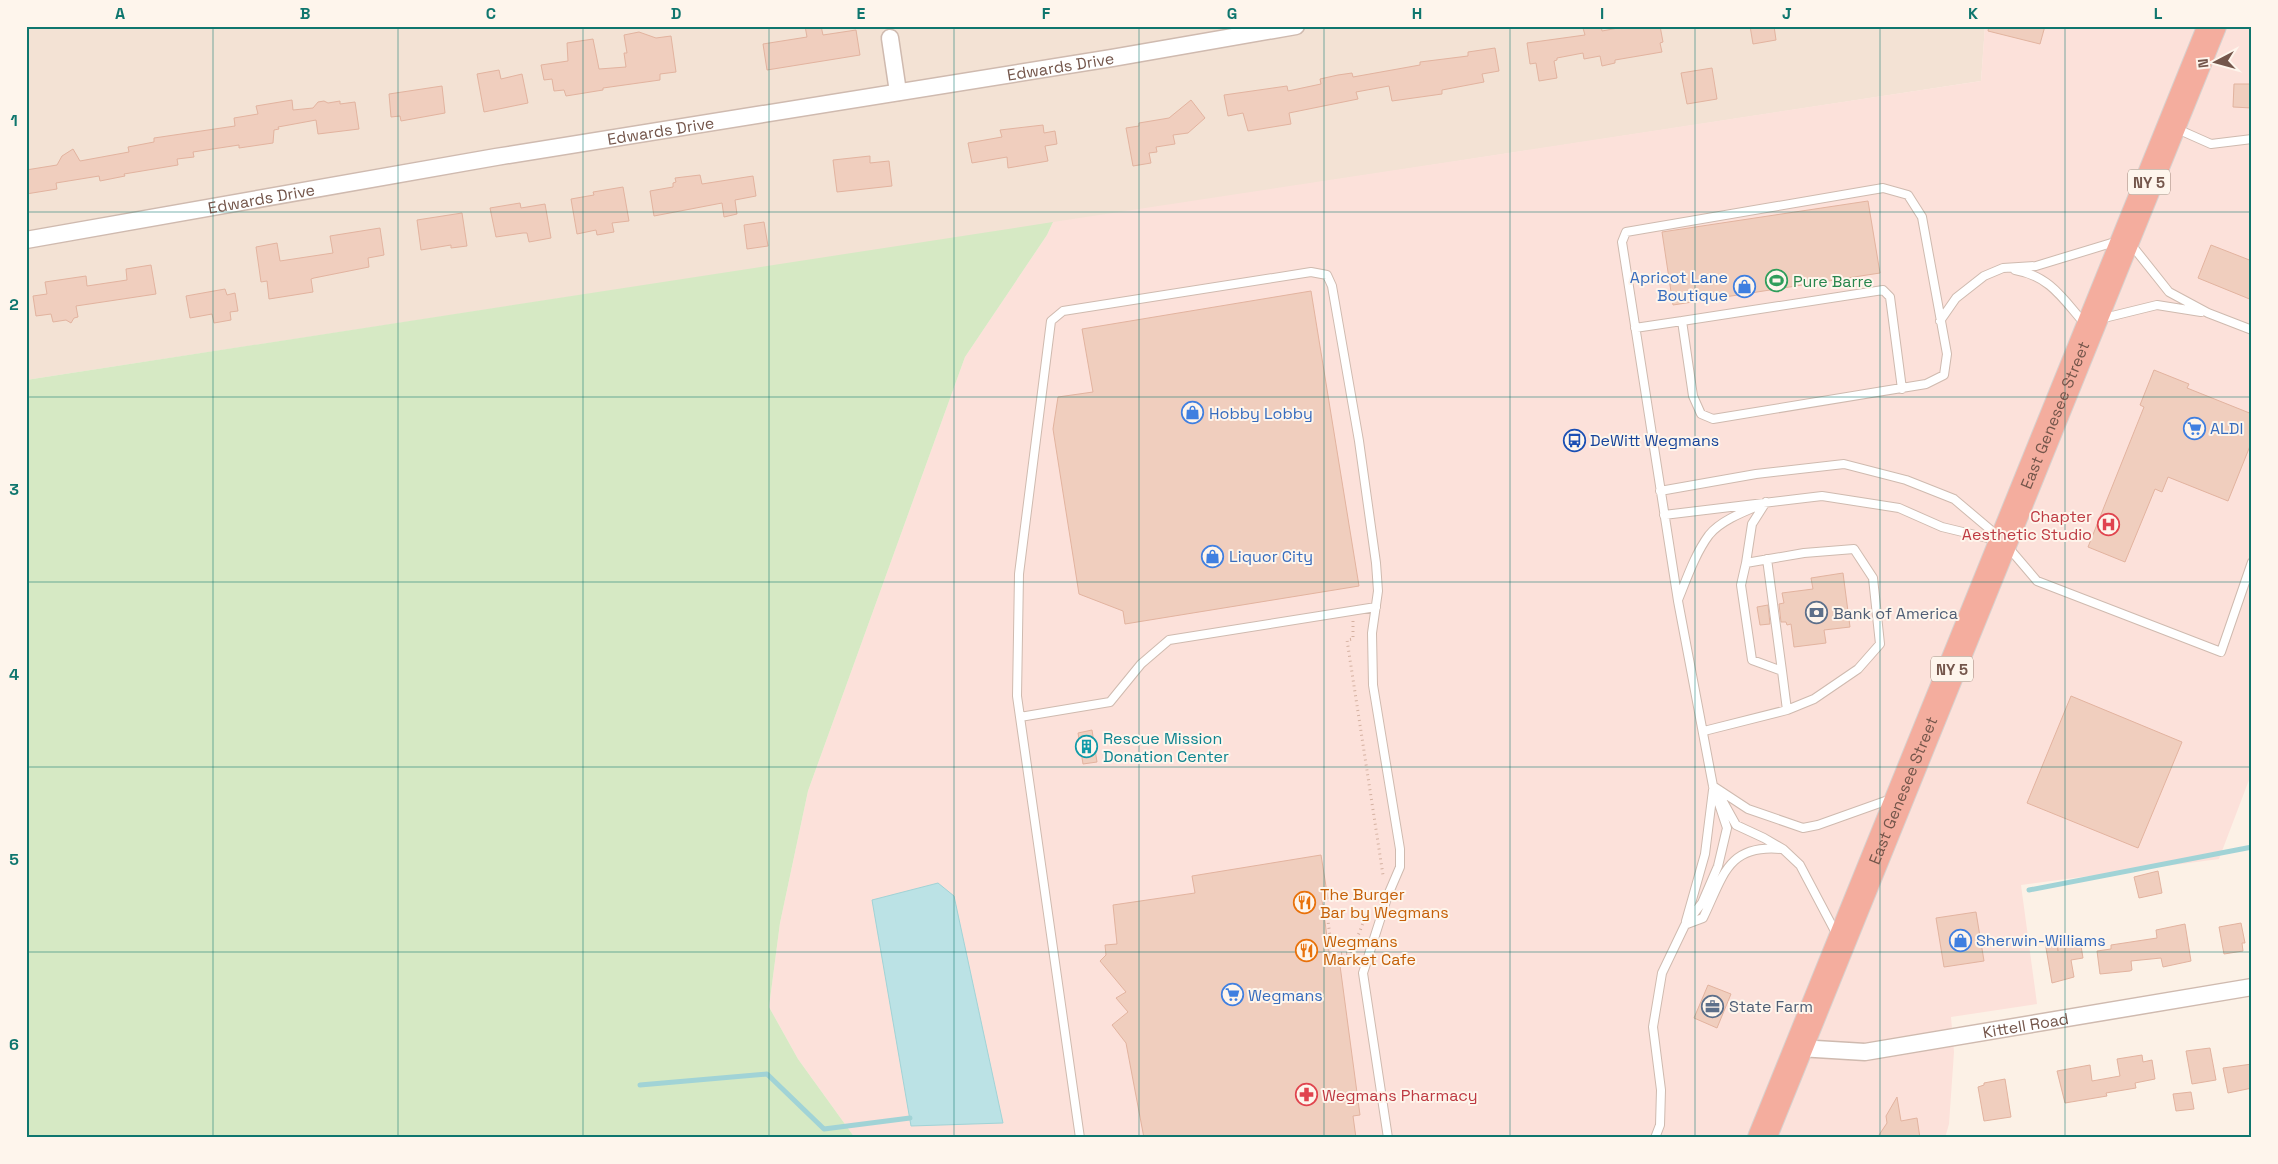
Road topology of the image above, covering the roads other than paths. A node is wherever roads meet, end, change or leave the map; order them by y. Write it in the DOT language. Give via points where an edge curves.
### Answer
graph roads {
  1 [pos="1296,26"];
  2 [pos="2212,26"];
  3 [pos="890,38"];
  4 [pos="898,92"];
  5 [pos="2172,126"];
  6 [pos="2252,139"];
  7 [pos="2126,238"];
  8 [pos="26,240"];
  9 [pos="2003,268"];
  10 [pos="2208,313"];
  11 [pos="1682,321"];
  12 [pos="1940,321"];
  13 [pos="2091,325"];
  14 [pos="1635,328"];
  15 [pos="2252,330"];
  16 [pos="1902,389"];
  17 [pos="1660,491"];
  18 [pos="1766,502"];
  19 [pos="1664,516"];
  20 [pos="2004,542"];
  21 [pos="1767,559"];
  22 [pos="2252,562"];
  23 [pos="1746,563"];
  24 [pos="1678,601"];
  25 [pos="1376,607"];
  26 [pos="1782,671"];
  27 [pos="1787,710"];
  28 [pos="1020,718"];
  29 [pos="1704,731"];
  30 [pos="1713,786"];
  31 [pos="1900,796"];
  32 [pos="1783,849"];
  33 [pos="1685,925"];
  34 [pos="1840,942"];
  35 [pos="2252,987"];
  36 [pos="1799,1048"];
  37 [pos="1080,1138"];
  38 [pos="1388,1138"];
  39 [pos="1655,1138"];
  40 [pos="1762,1138"];
  1 -- 4 [label="street, Edwards Drive"];
  2 -- 5 [label="highway, East Genesee Street / NY 5"];
  3 -- 4 [label="street"];
  4 -- 8 [label="street, Edwards Drive" via="496,157"];
  5 -- 6 [label="lane" via="2211,144"];
  5 -- 7 [label="highway, East Genesee Street / NY 5"];
  7 -- 9 [label="lane" via="2036,266"];
  7 -- 10 [label="lane" via="2169,292"];
  7 -- 13 [label="highway, East Genesee Street / NY 5"];
  9 -- 12 [label="lane" via="1984,276 1956,298"];
  9 -- 13 [label="lane" via="2033,274 2055,289"];
  10 -- 13 [label="lane" via="2157,305"];
  10 -- 15 [label="lane"];
  11 -- 14 [label="lane"];
  11 -- 16 [label="lane" via="1693,396 1701,414 1713,419"];
  11 -- 16 [label="lane" via="1883,290 1890,297"];
  12 -- 14 [label="lane" via="1922,217 1908,195 1883,188 1626,232 1622,242"];
  12 -- 16 [label="lane" via="1947,354 1944,375 1926,384"];
  13 -- 20 [label="highway, East Genesee Street / NY 5"];
  14 -- 17 [label="lane"];
  17 -- 19 [label="lane"];
  17 -- 20 [label="lane" via="1756,474 1844,464 1906,480 1954,499"];
  18 -- 19 [label="lane"];
  18 -- 20 [label="lane" via="1822,496 1899,508 1942,527"];
  18 -- 23 [label="lane" via="1752,524"];
  18 -- 24 [label="lane" via="1736,516 1710,534 1689,572"];
  19 -- 24 [label="lane"];
  20 -- 22 [label="lane" via="2037,581 2221,652"];
  20 -- 31 [label="highway, East Genesee Street / NY 5"];
  21 -- 23 [label="lane"];
  21 -- 26 [label="lane"];
  21 -- 27 [label="lane" via="1854,548 1873,578 1880,644 1858,669 1814,699"];
  23 -- 26 [label="lane" via="1741,585 1752,660"];
  24 -- 29 [label="lane"];
  25 -- 28 [label="lane" via="1169,640 1142,664 1110,702"];
  25 -- 28 [label="lane" via="1378,582 1360,450 1332,286 1327,275 1311,272 1063,311 1051,321 1019,574 1017,696"];
  25 -- 38 [label="lane" via="1372,633 1373,685 1400,849 1400,868 1363,973"];
  26 -- 27 [label="lane"];
  27 -- 29 [label="lane"];
  28 -- 37 [label="lane"];
  29 -- 30 [label="lane"];
  30 -- 31 [label="lane" via="1748,810 1803,828"];
  30 -- 32 [label="lane" via="1736,825"];
  30 -- 33 [label="lane" via="1705,854"];
  30 -- 33 [label="lane" via="1727,828 1718,866 1702,903"];
  31 -- 34 [label="highway, East Genesee Street / NY 5"];
  32 -- 33 [label="lane" via="1763,847 1744,852 1729,865 1703,918"];
  32 -- 34 [label="lane" via="1800,865"];
  33 -- 39 [label="lane" via="1662,973 1653,1027 1662,1090 1660,1125"];
  34 -- 36 [label="highway, East Genesee Street / NY 5"];
  35 -- 36 [label="street, Kittell Road" via="1865,1052"];
  36 -- 40 [label="highway, East Genesee Street / NY 5"];
}
